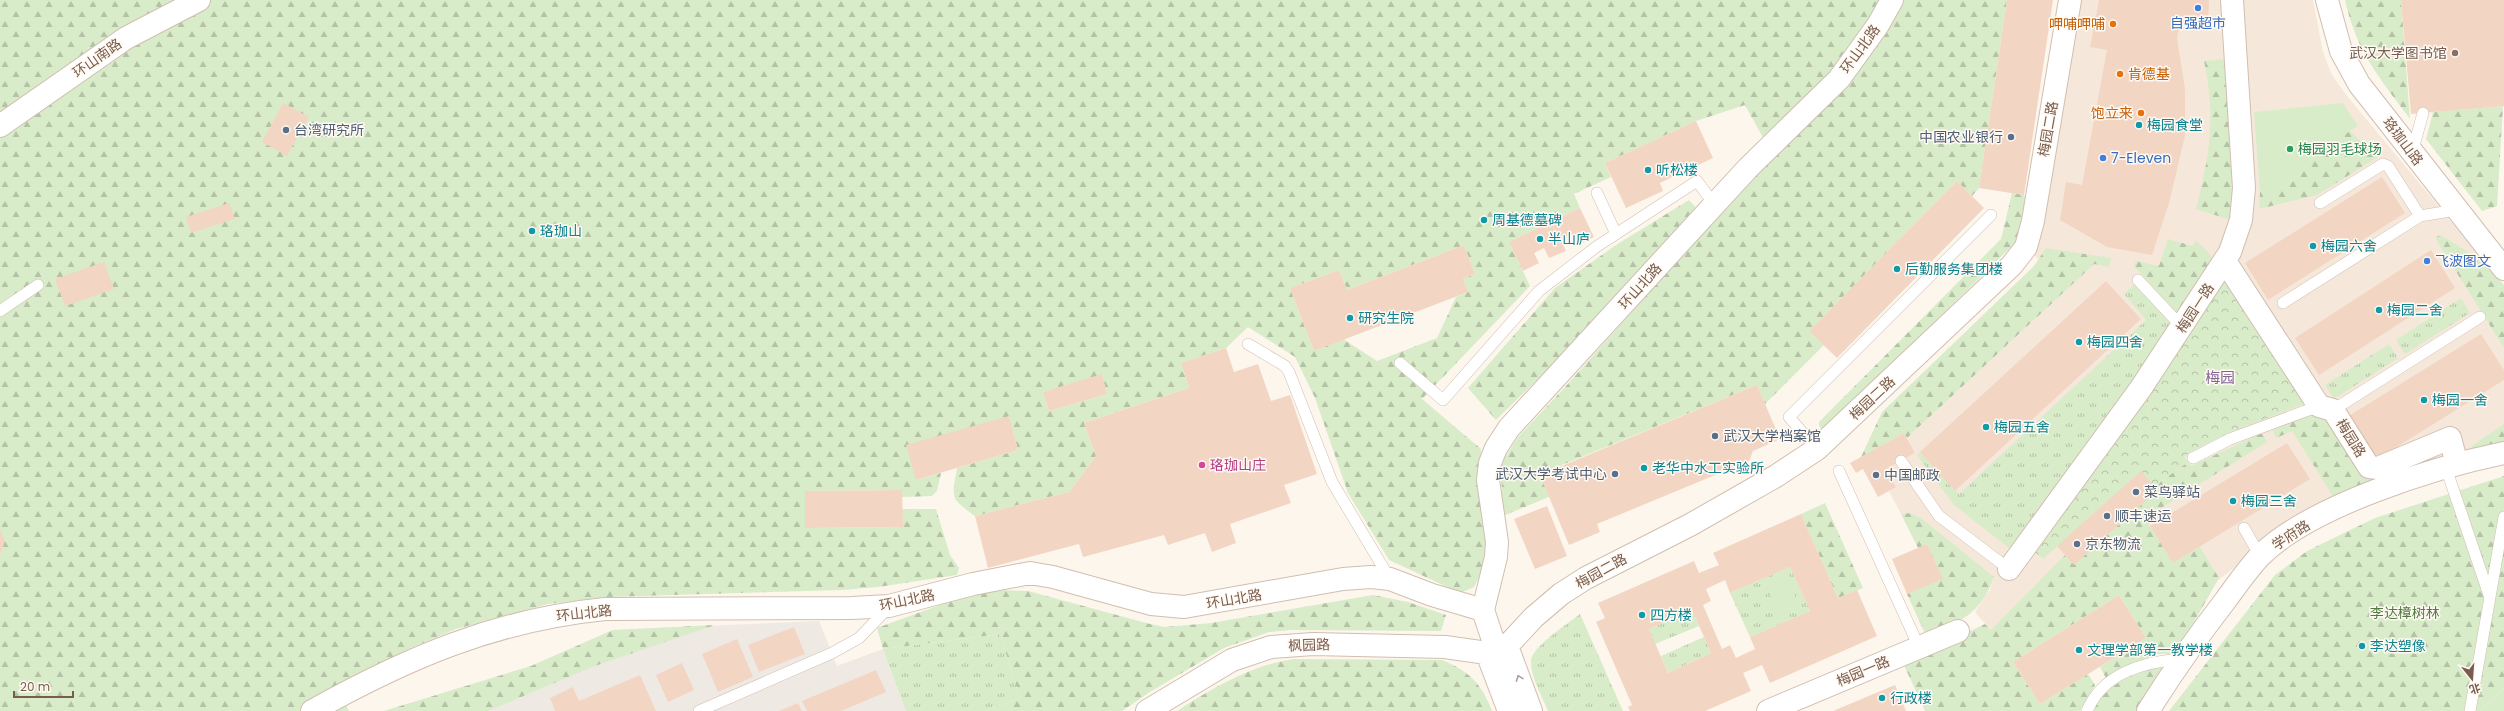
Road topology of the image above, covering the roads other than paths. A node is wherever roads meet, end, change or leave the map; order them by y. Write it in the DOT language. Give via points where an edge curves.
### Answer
graph roads {
  1 [pos="199,0"];
  2 [pos="1892,0"];
  3 [pos="2070,0"];
  4 [pos="2232,0"];
  5 [pos="2327,0"];
  6 [pos="2423,113"];
  7 [pos="0,126"];
  8 [pos="2412,153"];
  9 [pos="1597,193"];
  10 [pos="2320,203"];
  11 [pos="1714,204"];
  12 [pos="2456,210"];
  13 [pos="1990,215"];
  14 [pos="2420,216"];
  15 [pos="1616,234"];
  16 [pos="2225,261"];
  17 [pos="2504,269"];
  18 [pos="2138,280"];
  19 [pos="38,285"];
  20 [pos="2282,303"];
  21 [pos="0,311"];
  22 [pos="2480,318"];
  23 [pos="2183,328"];
  24 [pos="1248,344"];
  25 [pos="1400,363"];
  26 [pos="2326,408"];
  27 [pos="1817,449"];
  28 [pos="2504,453"];
  29 [pos="2193,458"];
  30 [pos="1901,461"];
  31 [pos="2452,466"];
  32 [pos="1839,471"];
  33 [pos="2504,517"];
  34 [pos="2244,528"];
  35 [pos="2260,556"];
  36 [pos="2009,569"];
  37 [pos="1390,579"];
  38 [pos="2489,595"];
  39 [pos="889,606"];
  40 [pos="1483,610"];
  41 [pos="1958,631"];
  42 [pos="1919,648"];
  43 [pos="1497,649"];
  44 [pos="2181,659"];
  45 [pos="312,711"];
  46 [pos="700,711"];
  47 [pos="1148,711"];
  48 [pos="1509,711"];
  49 [pos="1531,711"];
  50 [pos="1768,711"];
  51 [pos="2087,711"];
  52 [pos="2148,711"];
  53 [pos="2470,711"];
  1 -- 7 [label="street, 环山南路" via="126,38"];
  2 -- 11 [label="street, 环山北路" via="1878,25 1839,79"];
  3 -- 27 [label="street, 梅园二路" via="2033,221 2026,247 2012,264"];
  4 -- 16 [label="street, 梅园一路" via="2244,195 2237,233"];
  5 -- 8 [label="street, 珞珈山路" via="2336,38 2350,68 2359,84"];
  6 -- 8 [label="lane"];
  8 -- 12 [label="street, 珞珈山路"];
  9 -- 15 [label="lane"];
  10 -- 14 [label="lane" via="2385,164"];
  11 -- 15 [label="lane" via="1697,180"];
  11 -- 40 [label="street, 环山北路" via="1509,428 1496,448 1490,463 1488,480 1497,542 1496,557"];
  12 -- 14 [label="lane"];
  12 -- 17 [label="street, 珞珈山路"];
  13 -- 27 [label="lane" via="1789,417"];
  14 -- 20 [label="lane"];
  15 -- 25 [label="lane" via="1539,291 1443,400"];
  16 -- 23 [label="street, 梅园一路"];
  16 -- 26 [label="street, 梅园路"];
  18 -- 23 [label="lane"];
  19 -- 21 [label="lane"];
  22 -- 26 [label="lane"];
  23 -- 36 [label="street, 梅园一路"];
  24 -- 37 [label="lane" via="1285,366 1289,372 1332,482"];
  26 -- 29 [label="lane" via="2230,439"];
  26 -- 31 [label="street, 梅园路" via="2370,467 2378,468 2450,438"];
  27 -- 43 [label="street, 梅园二路" via="1776,476 1586,578 1561,594"];
  28 -- 31 [label="street, 学府路"];
  30 -- 36 [label="lane" via="1939,516"];
  31 -- 35 [label="street, 学府路" via="2400,483 2327,513 2293,532"];
  31 -- 38 [label="lane"];
  32 -- 42 [label="lane"];
  33 -- 38 [label="lane"];
  34 -- 35 [label="lane"];
  35 -- 44 [label="street, 学府路"];
  37 -- 39 [label="street, 环山北路" via="1354,577 1184,607 1151,604 1053,577 1018,574"];
  37 -- 40 [label="street, 环山北路"];
  38 -- 53 [label="lane"];
  39 -- 45 [label="street, 环山北路" via="605,609 560,614 461,639 416,657"];
  39 -- 46 [label="lane" via="859,638 832,653"];
  40 -- 43 [label="street"];
  41 -- 42 [label="street, 梅园一路"];
  42 -- 50 [label="street, 梅园一路"];
  43 -- 47 [label="street, 枫园路" via="1313,644 1271,647 1232,660"];
  43 -- 48 [label="street"];
  49 -- 43 [label="street, one-way"];
  44 -- 51 [label="lane" via="2152,662 2124,673 2103,686"];
  44 -- 52 [label="street, 学府路"];
}
